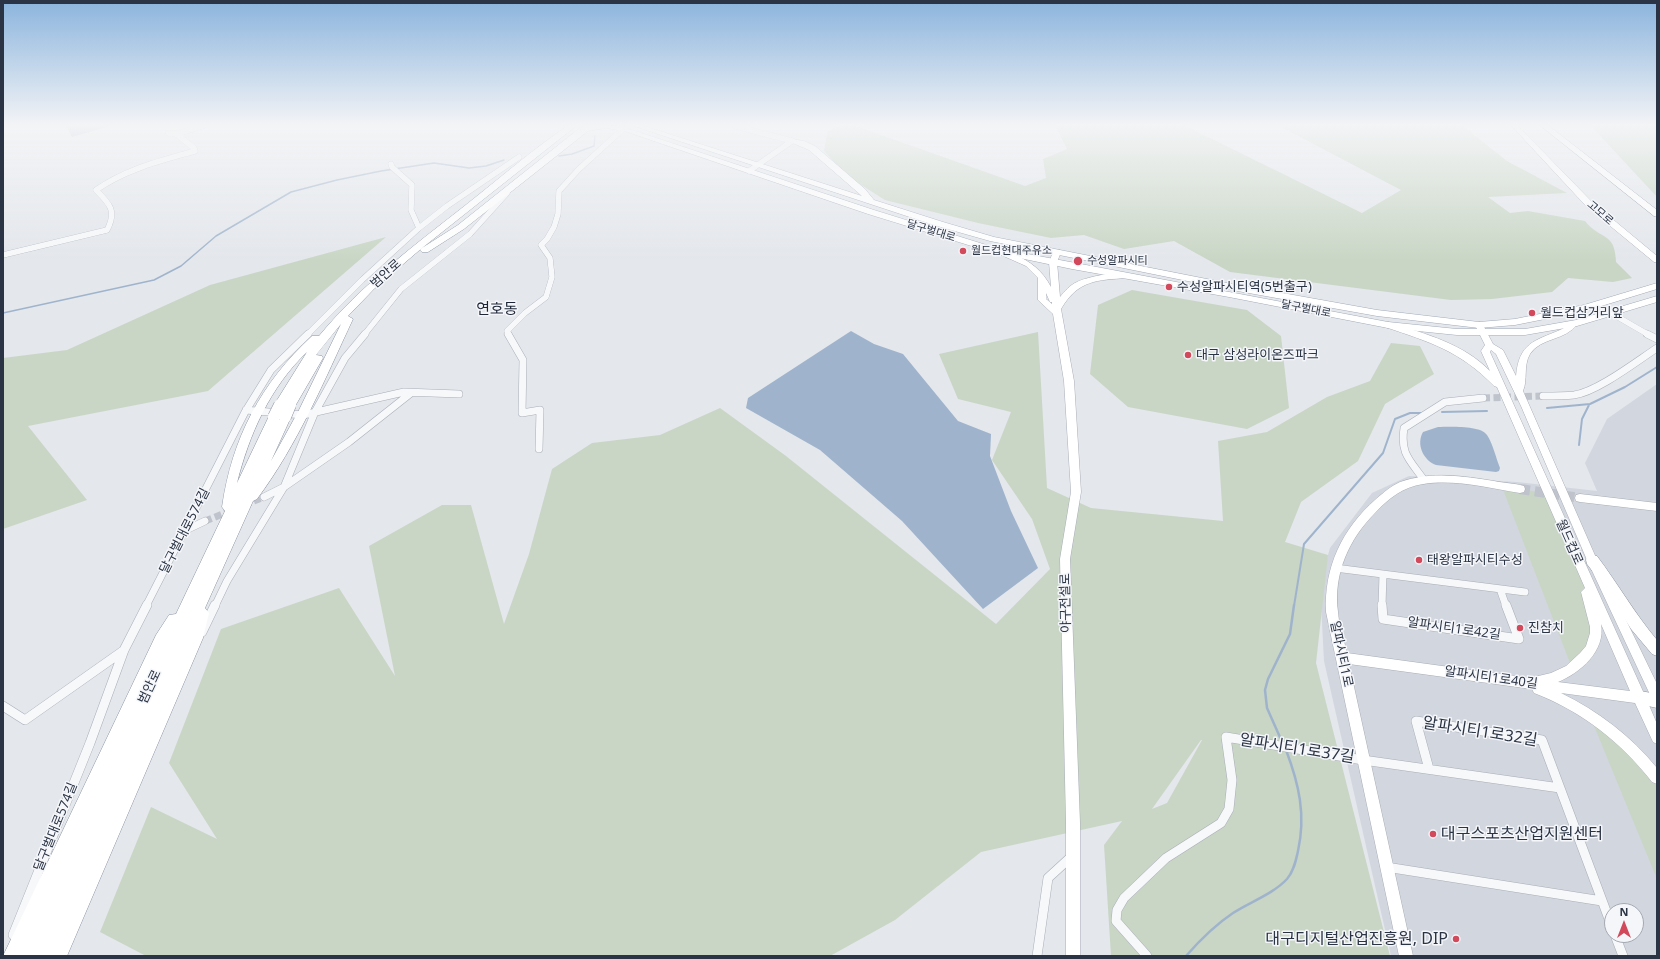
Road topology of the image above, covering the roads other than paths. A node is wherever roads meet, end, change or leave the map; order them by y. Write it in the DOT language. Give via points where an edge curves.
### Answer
graph roads {
  1 [pos="132,171"];
  2 [pos="398,171"];
  3 [pos="508,171"];
  4 [pos="512,171"];
  5 [pos="531,171"];
  6 [pos="577,171"];
  7 [pos="749,171"];
  8 [pos="776,171"];
  9 [pos="838,171"];
  10 [pos="1557,171"];
  11 [pos="1602,171"];
  12 [pos="1609,171"];
  13 [pos="517,182"];
  14 [pos="871,202"];
  15 [pos="1657,208"];
  16 [pos="1657,214"];
  17 [pos="419,228"];
  18 [pos="1000,251"];
  19 [pos="415,253"];
  20 [pos="3,255"];
  21 [pos="1055,257"];
  22 [pos="1657,260"];
  23 [pos="1128,276"];
  24 [pos="1657,286"];
  25 [pos="1657,298"];
  26 [pos="1056,312"];
  27 [pos="1611,312"];
  28 [pos="344,318"];
  29 [pos="1479,324"];
  30 [pos="1573,324"];
  31 [pos="1388,325"];
  32 [pos="1483,333"];
  33 [pos="1657,339"];
  34 [pos="1490,346"];
  35 [pos="1657,348"];
  36 [pos="1490,361"];
  37 [pos="1509,371"];
  38 [pos="1503,390"];
  39 [pos="411,392"];
  40 [pos="1520,393"];
  41 [pos="459,394"];
  42 [pos="1543,396"];
  43 [pos="1483,398"];
  44 [pos="252,410"];
  45 [pos="282,411"];
  46 [pos="309,414"];
  47 [pos="539,449"];
  48 [pos="1424,480"];
  49 [pos="284,487"];
  50 [pos="1520,489"];
  51 [pos="264,497"];
  52 [pos="1580,498"];
  53 [pos="1657,507"];
  54 [pos="242,511"];
  55 [pos="228,516"];
  56 [pos="206,521"];
  57 [pos="186,530"];
  58 [pos="1592,560"];
  59 [pos="1335,568"];
  60 [pos="1581,569"];
  61 [pos="1383,574"];
  62 [pos="202,587"];
  63 [pos="1500,589"];
  64 [pos="1525,592"];
  65 [pos="124,650"];
  66 [pos="1657,650"];
  67 [pos="1342,658"];
  68 [pos="1521,683"];
  69 [pos="1657,697"];
  70 [pos="1640,698"];
  71 [pos="1657,701"];
  72 [pos="3,706"];
  73 [pos="162,717"];
  74 [pos="1657,738"];
  75 [pos="1363,760"];
  76 [pos="1429,769"];
  77 [pos="1657,778"];
  78 [pos="1560,788"];
  79 [pos="1073,855"];
  80 [pos="1386,867"];
  81 [pos="1602,901"];
  82 [pos="1604,906"];
  83 [pos="1401,938"];
  84 [pos="1618,943"];
  85 [pos="5,956"];
  86 [pos="12,956"];
  87 [pos="25,956"];
  88 [pos="41,956"];
  89 [pos="58,956"];
  90 [pos="1037,956"];
  91 [pos="1073,956"];
  92 [pos="1147,956"];
  93 [pos="1406,956"];
  94 [pos="1412,956"];
  95 [pos="1623,956"];
  1 -- 20 [label="street" via="106,182 96,190 111,206 113,220 107,230"];
  2 -- 17 [label="street" via="412,185 411,210"];
  3 -- 17 [label="street, 달구벌대로574길" via="447,206"];
  4 -- 19 [label="highway, 범안로"];
  5 -- 13 [label="highway"];
  6 -- 47 [label="street" via="559,191 558,220 550,237 541,245 550,258 552,277 546,297 507,331 524,360 522,413 540,410"];
  7 -- 18 [label="main road, 달구벌대로" via="932,232"];
  8 -- 14 [label="main road, 달구벌대로"];
  9 -- 14 [label="main road"];
  10 -- 22 [label="main road, 고모로" via="1589,204"];
  11 -- 16 [label="highway"];
  12 -- 15 [label="highway"];
  13 -- 19 [label="highway" via="461,227"];
  13 -- 46 [label="street" via="470,234 401,288 345,358"];
  14 -- 21 [label="main road, 달구벌대로"];
  17 -- 44 [label="street, 달구벌대로574길" via="271,370"];
  18 -- 21 [label="main road, 달구벌대로"];
  18 -- 26 [label="main road" via="1030,264 1041,275 1042,300"];
  19 -- 28 [label="highway, 범안로"];
  21 -- 23 [label="main road, 달구벌대로"];
  21 -- 26 [label="main road, 야구전설로"];
  21 -- 29 [label="main road, 달구벌대로" via="1377,313"];
  23 -- 26 [label="main road" via="1101,277 1079,283 1068,291"];
  23 -- 31 [label="main road, 달구벌대로"];
  24 -- 29 [label="main road, 달구벌대로" via="1564,313 1515,322"];
  25 -- 27 [label="main road, 달구벌대로"];
  26 -- 79 [label="main road, 야구전설로" via="1069,381 1076,492 1065,559"];
  27 -- 30 [label="main road, 달구벌대로"];
  27 -- 33 [label="street"];
  28 -- 44 [label="highway" via="312,341"];
  28 -- 45 [label="highway, 범안로"];
  28 -- 46 [label="highway" via="319,379"];
  29 -- 32 [label="main road, 월드컵로"];
  30 -- 32 [label="main road, 달구벌대로" via="1525,332"];
  30 -- 40 [label="main road" via="1569,331 1532,345 1526,352 1520,374"];
  31 -- 32 [label="main road, 달구벌대로"];
  31 -- 38 [label="main road" via="1452,347 1476,362"];
  32 -- 34 [label="main road, 월드컵로"];
  34 -- 36 [label="main road, 월드컵로" via="1486,351"];
  34 -- 37 [label="main road, 월드컵로" via="1500,352"];
  35 -- 42 [label="street" via="1614,377 1584,392 1575,395"];
  36 -- 37 [label="main road" via="1494,359"];
  36 -- 38 [label="main road, 월드컵로"];
  37 -- 40 [label="main road, 월드컵로"];
  38 -- 60 [label="main road, 월드컵로"];
  39 -- 41 [label="street"];
  39 -- 46 [label="street"];
  39 -- 49 [label="street" via="364,432 317,467"];
  40 -- 58 [label="main road, 월드컵로"];
  43 -- 48 [label="street" via="1445,402 1404,428 1402,441 1405,454"];
  44 -- 46 [label="street"];
  44 -- 55 [label="highway" via="230,485"];
  44 -- 57 [label="street, 달구벌대로574길"];
  45 -- 54 [label="highway, 범안로"];
  45 -- 55 [label="highway, 범안로"];
  46 -- 49 [label="street"];
  46 -- 54 [label="highway" via="268,478"];
  48 -- 50 [label="main road, 알파시티1로" via="1448,480"];
  48 -- 59 [label="main road, 알파시티1로" via="1409,483 1395,490 1372,510 1346,543"];
  49 -- 51 [label="street"];
  49 -- 73 [label="street" via="227,581"];
  52 -- 53 [label="main road"];
  54 -- 62 [label="highway, 범안로"];
  55 -- 62 [label="highway, 범안로"];
  56 -- 57 [label="street"];
  57 -- 65 [label="street, 달구벌대로574길"];
  58 -- 66 [label="highway" via="1612,585 1636,625"];
  58 -- 69 [label="main road, 월드컵로"];
  59 -- 61 [label="street"];
  59 -- 67 [label="main road, 알파시티1로" via="1331,591 1332,612"];
  60 -- 68 [label="main road" via="1596,632 1591,648 1579,664 1564,673 1539,682"];
  60 -- 70 [label="main road, 월드컵로"];
  61 -- 63 [label="street"];
  61 -- 63 [label="street, 알파시티1로42길" via="1383,619 1519,639"];
  62 -- 73 [label="highway" via="196,638"];
  62 -- 86 [label="highway" via="161,639"];
  62 -- 87 [label="highway, 범안로"];
  62 -- 88 [label="highway, 범안로"];
  63 -- 64 [label="street"];
  65 -- 72 [label="street" via="26,720"];
  65 -- 85 [label="street, 달구벌대로574길"];
  67 -- 68 [label="main road, 알파시티1로40길"];
  67 -- 75 [label="main road, 알파시티1로"];
  68 -- 70 [label="main road, 알파시티1로40길"];
  68 -- 77 [label="main road" via="1544,690 1575,706 1598,722 1623,740"];
  70 -- 71 [label="highway"];
  70 -- 74 [label="main road, 월드컵로"];
  73 -- 89 [label="highway"];
  75 -- 76 [label="street"];
  75 -- 80 [label="main road, 알파시티1로"];
  75 -- 92 [label="street, 알파시티1로37길" via="1226,737 1232,780 1229,809 1221,823 1166,858 1124,898 1117,910 1116,921"];
  76 -- 78 [label="street"];
  76 -- 78 [label="street, 알파시티1로32길" via="1416,721 1542,740"];
  78 -- 81 [label="street, 알파시티1로32길"];
  79 -- 90 [label="street" via="1048,878"];
  79 -- 91 [label="main road, 야구전설로"];
  80 -- 81 [label="street"];
  80 -- 83 [label="main road, 알파시티1로"];
  81 -- 82 [label="street, 알파시티1로32길"];
  83 -- 93 [label="main road, 알파시티1로"];
  83 -- 94 [label="main road"];
  84 -- 95 [label="street"];
}
